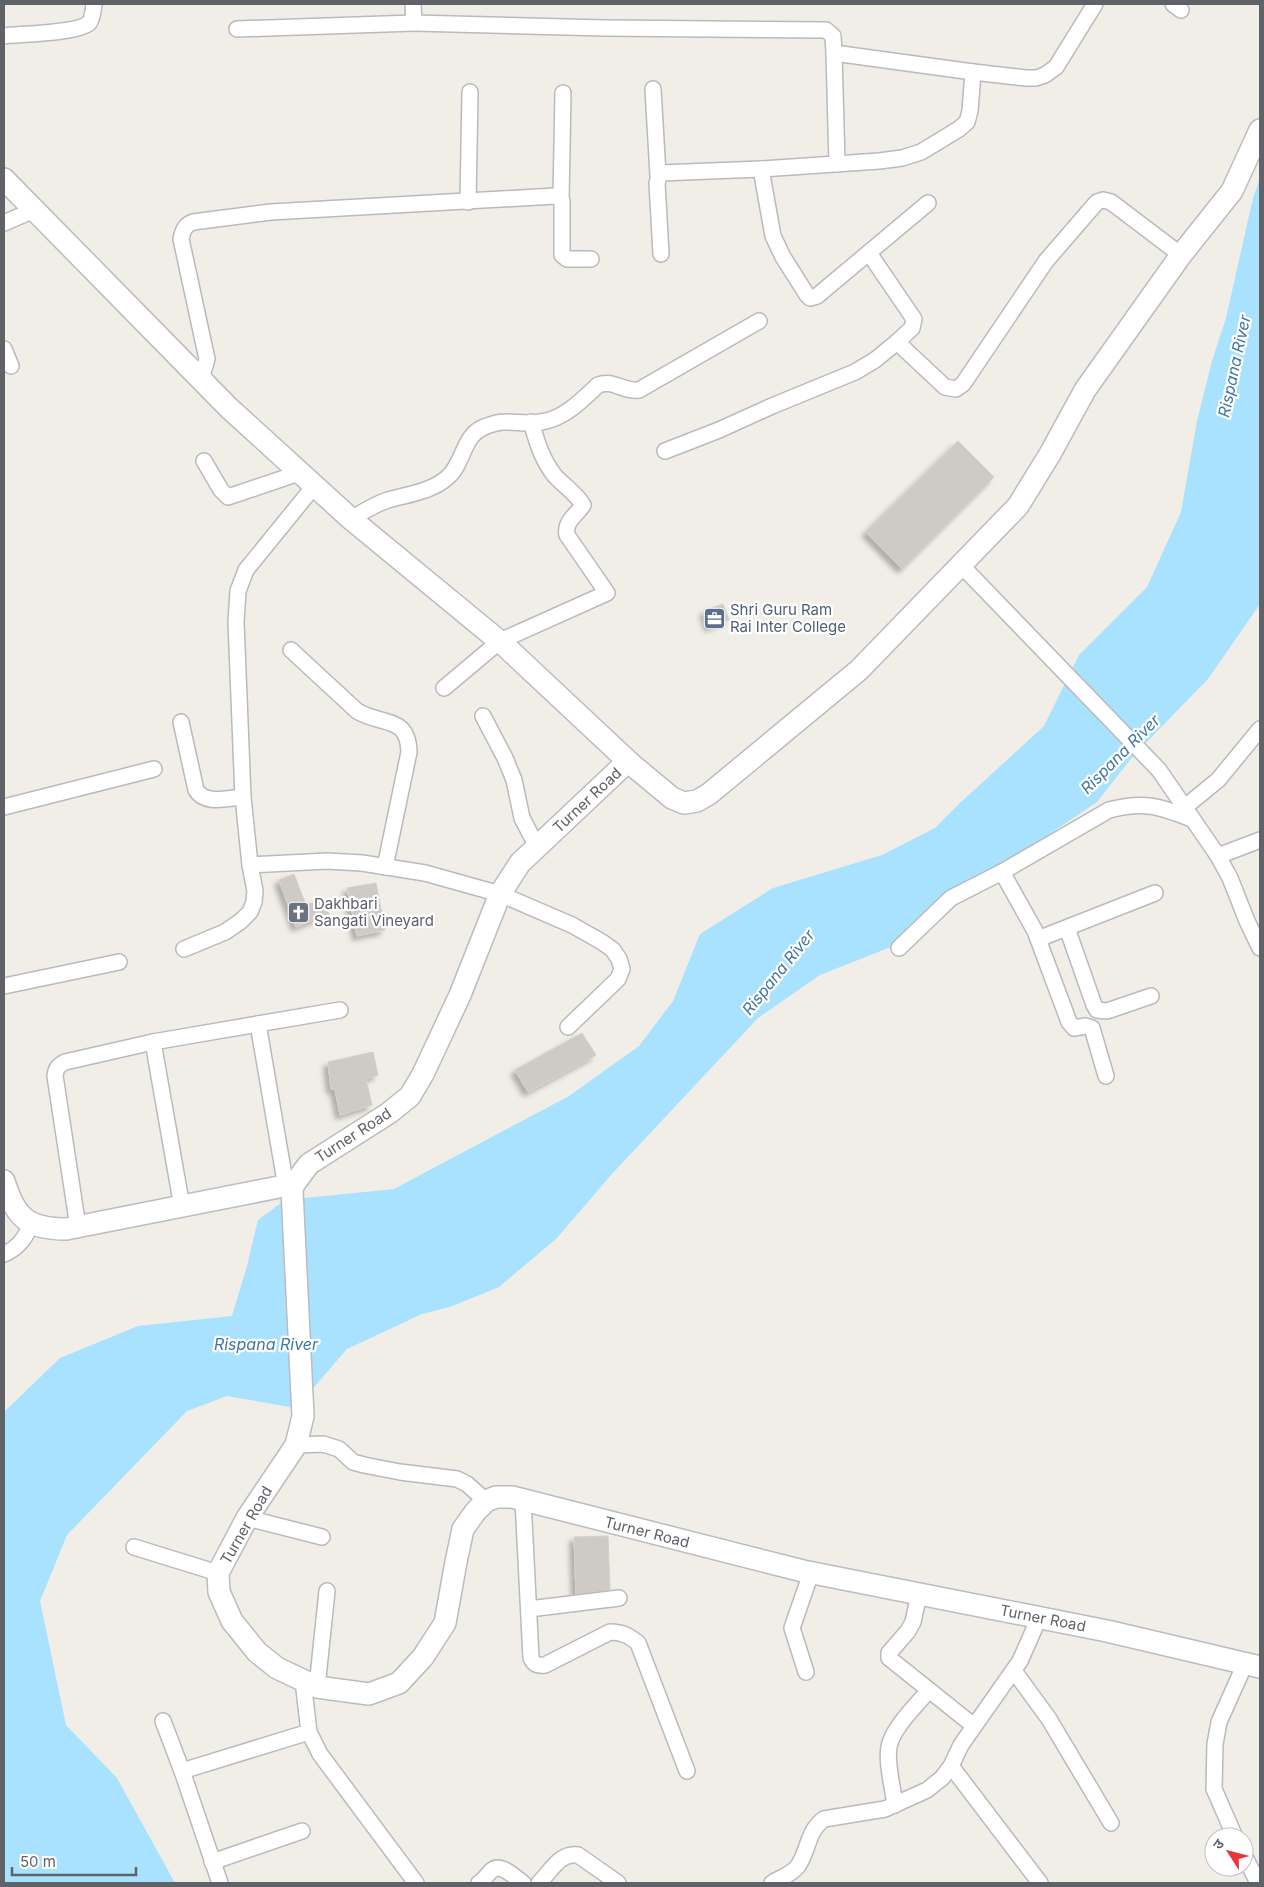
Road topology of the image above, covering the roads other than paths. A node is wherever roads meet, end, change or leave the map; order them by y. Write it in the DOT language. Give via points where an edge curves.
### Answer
graph roads {
  1 [pos="94,4"];
  2 [pos="413,4"];
  3 [pos="1095,4"];
  4 [pos="414,23"];
  5 [pos="237,29"];
  6 [pos="4,36"];
  7 [pos="834,53"];
  8 [pos="973,72"];
  9 [pos="653,89"];
  10 [pos="470,92"];
  11 [pos="563,93"];
  12 [pos="1260,130"];
  13 [pos="837,164"];
  14 [pos="761,169"];
  15 [pos="658,175"];
  16 [pos="4,179"];
  17 [pos="561,199"];
  18 [pos="468,202"];
  19 [pos="928,203"];
  20 [pos="34,210"];
  21 [pos="4,223"];
  22 [pos="869,252"];
  23 [pos="660,254"];
  24 [pos="1181,255"];
  25 [pos="591,259"];
  26 [pos="759,321"];
  27 [pos="897,342"];
  28 [pos="4,348"];
  29 [pos="11,366"];
  30 [pos="201,379"];
  31 [pos="531,422"];
  32 [pos="665,451"];
  33 [pos="204,461"];
  34 [pos="307,479"];
  35 [pos="351,520"];
  36 [pos="961,564"];
  37 [pos="500,641"];
  38 [pos="291,650"];
  39 [pos="444,688"];
  40 [pos="482,716"];
  41 [pos="181,722"];
  42 [pos="1260,729"];
  43 [pos="631,764"];
  44 [pos="154,769"];
  45 [pos="243,797"];
  46 [pos="4,807"];
  47 [pos="1189,813"];
  48 [pos="1260,840"];
  49 [pos="537,847"];
  50 [pos="1218,856"];
  51 [pos="250,865"];
  52 [pos="385,867"];
  53 [pos="1002,872"];
  54 [pos="1156,893"];
  55 [pos="500,894"];
  56 [pos="1067,928"];
  57 [pos="1038,939"];
  58 [pos="899,948"];
  59 [pos="1260,948"];
  60 [pos="184,949"];
  61 [pos="119,962"];
  62 [pos="4,986"];
  63 [pos="1152,996"];
  64 [pos="340,1010"];
  65 [pos="258,1024"];
  66 [pos="568,1027"];
  67 [pos="154,1042"];
  68 [pos="1106,1076"];
  69 [pos="4,1181"];
  70 [pos="291,1187"];
  71 [pos="182,1207"];
  72 [pos="30,1223"];
  73 [pos="78,1227"];
  74 [pos="4,1254"];
  75 [pos="296,1445"];
  76 [pos="524,1500"];
  77 [pos="486,1501"];
  78 [pos="247,1518"];
  79 [pos="322,1537"];
  80 [pos="134,1546"];
  81 [pos="218,1573"];
  82 [pos="811,1573"];
  83 [pos="327,1591"];
  84 [pos="919,1594"];
  85 [pos="619,1598"];
  86 [pos="529,1609"];
  87 [pos="1039,1618"];
  88 [pos="1253,1666"];
  89 [pos="1014,1671"];
  90 [pos="806,1672"];
  91 [pos="310,1684"];
  92 [pos="929,1690"];
  93 [pos="163,1721"];
  94 [pos="974,1726"];
  95 [pos="309,1732"];
  96 [pos="951,1766"];
  97 [pos="182,1771"];
  98 [pos="687,1771"];
  99 [pos="895,1805"];
  100 [pos="1112,1823"];
  101 [pos="1231,1827"];
  102 [pos="302,1831"];
  103 [pos="212,1862"];
  104 [pos="220,1883"];
  105 [pos="416,1883"];
  106 [pos="479,1883"];
  107 [pos="523,1883"];
  108 [pos="539,1883"];
  109 [pos="618,1883"];
  110 [pos="772,1883"];
  111 [pos="1040,1883"];
  1 -- 6 [label="street" via="89,22 75,29"];
  2 -- 4 [label="street"];
  3 -- 8 [label="street" via="1056,67 1045,75 1026,78"];
  4 -- 5 [label="street"];
  4 -- 7 [label="street" via="826,30 833,36"];
  7 -- 8 [label="street"];
  7 -- 13 [label="street"];
  8 -- 13 [label="street" via="970,111 967,122 959,129 921,152 902,158"];
  9 -- 15 [label="street"];
  10 -- 18 [label="street"];
  11 -- 17 [label="street"];
  12 -- 24 [label="main road" via="1232,190"];
  13 -- 14 [label="street"];
  14 -- 15 [label="street" via="665,171"];
  14 -- 22 [label="street" via="773,236 810,298 817,296"];
  15 -- 23 [label="street"];
  16 -- 20 [label="main road"];
  17 -- 18 [label="street" via="555,196"];
  17 -- 25 [label="street" via="562,255 567,259"];
  18 -- 30 [label="street" via="270,212 188,224 181,239 207,359"];
  19 -- 22 [label="street"];
  20 -- 21 [label="street"];
  20 -- 30 [label="main road"];
  22 -- 27 [label="street" via="913,314 912,328"];
  24 -- 27 [label="street" via="1112,202 1096,202 1046,261 963,384 956,389 945,387"];
  24 -- 36 [label="main road" via="1085,390 1018,506"];
  26 -- 31 [label="street" via="639,390 629,391 604,383 555,419"];
  27 -- 32 [label="street" via="855,372"];
  28 -- 29 [label="street"];
  30 -- 34 [label="main road"];
  31 -- 35 [label="street" via="496,422 479,430 470,439 458,466 448,477 424,491 386,500"];
  31 -- 37 [label="street" via="546,463 582,505 570,518 567,535 607,593"];
  33 -- 34 [label="street" via="228,497"];
  34 -- 35 [label="main road"];
  34 -- 45 [label="street" via="246,570 238,591 236,622"];
  35 -- 37 [label="main road"];
  36 -- 43 [label="main road" via="859,670 709,794 684,803 672,798"];
  36 -- 47 [label="street" via="1141,749"];
  37 -- 39 [label="street"];
  37 -- 43 [label="main road"];
  38 -- 52 [label="street" via="356,711 400,727 409,741"];
  40 -- 49 [label="street" via="505,758 514,780 522,818"];
  41 -- 45 [label="street" via="199,794 208,799"];
  42 -- 47 [label="street"];
  43 -- 49 [label="main road, Turner Road" via="626,763"];
  44 -- 46 [label="street"];
  45 -- 51 [label="street"];
  47 -- 50 [label="street"];
  47 -- 53 [label="street" via="1141,805 1109,810"];
  48 -- 50 [label="street"];
  49 -- 55 [label="main road, Turner Road" via="520,863"];
  50 -- 59 [label="street"];
  51 -- 52 [label="street" via="326,861"];
  51 -- 60 [label="street" via="255,891 250,912 225,932"];
  52 -- 55 [label="street" via="439,876"];
  53 -- 57 [label="street"];
  53 -- 58 [label="street" via="952,898"];
  54 -- 56 [label="street"];
  55 -- 66 [label="street" via="572,925 613,950 618,959 622,969 618,979"];
  55 -- 70 [label="main road, Turner Road" via="460,995 410,1096 309,1164"];
  56 -- 57 [label="street"];
  56 -- 63 [label="street" via="1097,1010 1106,1011"];
  57 -- 68 [label="street" via="1068,1022 1074,1028 1092,1028"];
  61 -- 62 [label="street"];
  64 -- 65 [label="street"];
  65 -- 67 [label="street"];
  65 -- 70 [label="street"];
  67 -- 71 [label="street"];
  67 -- 73 [label="street" via="66,1062 56,1069"];
  69 -- 72 [label="main road" via="14,1209"];
  70 -- 71 [label="main road"];
  70 -- 75 [label="main road, Turner Road" via="303,1416"];
  71 -- 73 [label="main road"];
  72 -- 73 [label="main road" via="49,1230"];
  72 -- 74 [label="street" via="24,1239"];
  75 -- 77 [label="street" via="323,1444 364,1465 457,1479"];
  75 -- 78 [label="main road, Turner Road"];
  76 -- 77 [label="main road, Turner Road" via="496,1497"];
  76 -- 82 [label="main road, Turner Road"];
  76 -- 86 [label="street"];
  77 -- 91 [label="main road, Turner Road" via="463,1529 445,1623 400,1683 369,1694"];
  78 -- 79 [label="street"];
  78 -- 81 [label="main road, Turner Road"];
  80 -- 81 [label="street"];
  81 -- 91 [label="main road, Turner Road" via="219,1592 232,1621 257,1652 277,1668"];
  82 -- 84 [label="main road, Turner Road"];
  82 -- 90 [label="street" via="792,1628"];
  83 -- 91 [label="street"];
  84 -- 87 [label="main road, Turner Road"];
  84 -- 92 [label="street" via="913,1622 889,1658"];
  85 -- 86 [label="street"];
  86 -- 98 [label="street" via="531,1658 538,1666 610,1632 630,1636 638,1644"];
  87 -- 88 [label="main road, Turner Road"];
  87 -- 89 [label="street"];
  88 -- 101 [label="street" via="1219,1722 1215,1744 1214,1788"];
  89 -- 94 [label="street"];
  89 -- 100 [label="street" via="1049,1719"];
  91 -- 95 [label="street"];
  92 -- 94 [label="street"];
  92 -- 99 [label="street" via="894,1733 889,1745"];
  93 -- 97 [label="street"];
  94 -- 96 [label="street"];
  95 -- 97 [label="street"];
  95 -- 105 [label="street" via="320,1754"];
  96 -- 99 [label="street" via="927,1790"];
  96 -- 111 [label="street"];
  97 -- 103 [label="street"];
  99 -- 110 [label="street" via="824,1819 811,1834 797,1866 787,1876"];
  102 -- 103 [label="street"];
  103 -- 104 [label="street"];
  106 -- 107 [label="street" via="498,1868"];
  108 -- 109 [label="street" via="566,1855 571,1854 578,1855"];
}
